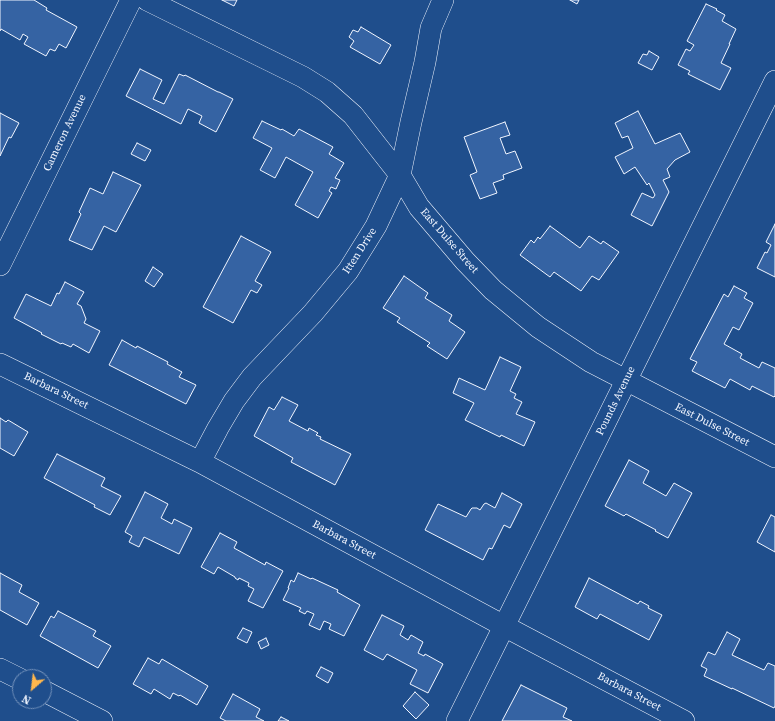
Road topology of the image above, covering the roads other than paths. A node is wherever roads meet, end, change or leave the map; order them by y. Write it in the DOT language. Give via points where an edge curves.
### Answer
graph roads {
  1 [pos="131,0"];
  2 [pos="147,0"];
  3 [pos="443,0"];
  4 [pos="775,81"];
  5 [pos="400,175"];
  6 [pos="0,265"];
  7 [pos="0,364"];
  8 [pos="626,380"];
  9 [pos="775,457"];
  10 [pos="200,462"];
  11 [pos="504,626"];
  12 [pos="0,669"];
  13 [pos="12,675"];
  14 [pos="52,695"];
  15 [pos="102,721"];
  16 [pos="457,721"];
  17 [pos="684,721"];
  1 -- 6 [label="street, Cameron Avenue"];
  2 -- 5 [label="street, East Dulse Street" via="303,77 327,92 353,115"];
  3 -- 5 [label="street, Itten Drive" via="431,28"];
  4 -- 8 [label="street, Pounds Avenue"];
  5 -- 8 [label="street, East Dulse Street" via="419,207 493,290 538,327 591,362"];
  5 -- 10 [label="street, Itten Drive" via="376,226 348,271 314,313 252,377 234,401"];
  7 -- 10 [label="street, Barbara Street"];
  8 -- 9 [label="street, East Dulse Street"];
  8 -- 11 [label="street, Pounds Avenue"];
  10 -- 11 [label="street, Barbara Street"];
  11 -- 16 [label="street, Pounds Avenue"];
  11 -- 17 [label="street, Barbara Street"];
  12 -- 13 [label="street"];
  14 -- 15 [label="street"];
}
